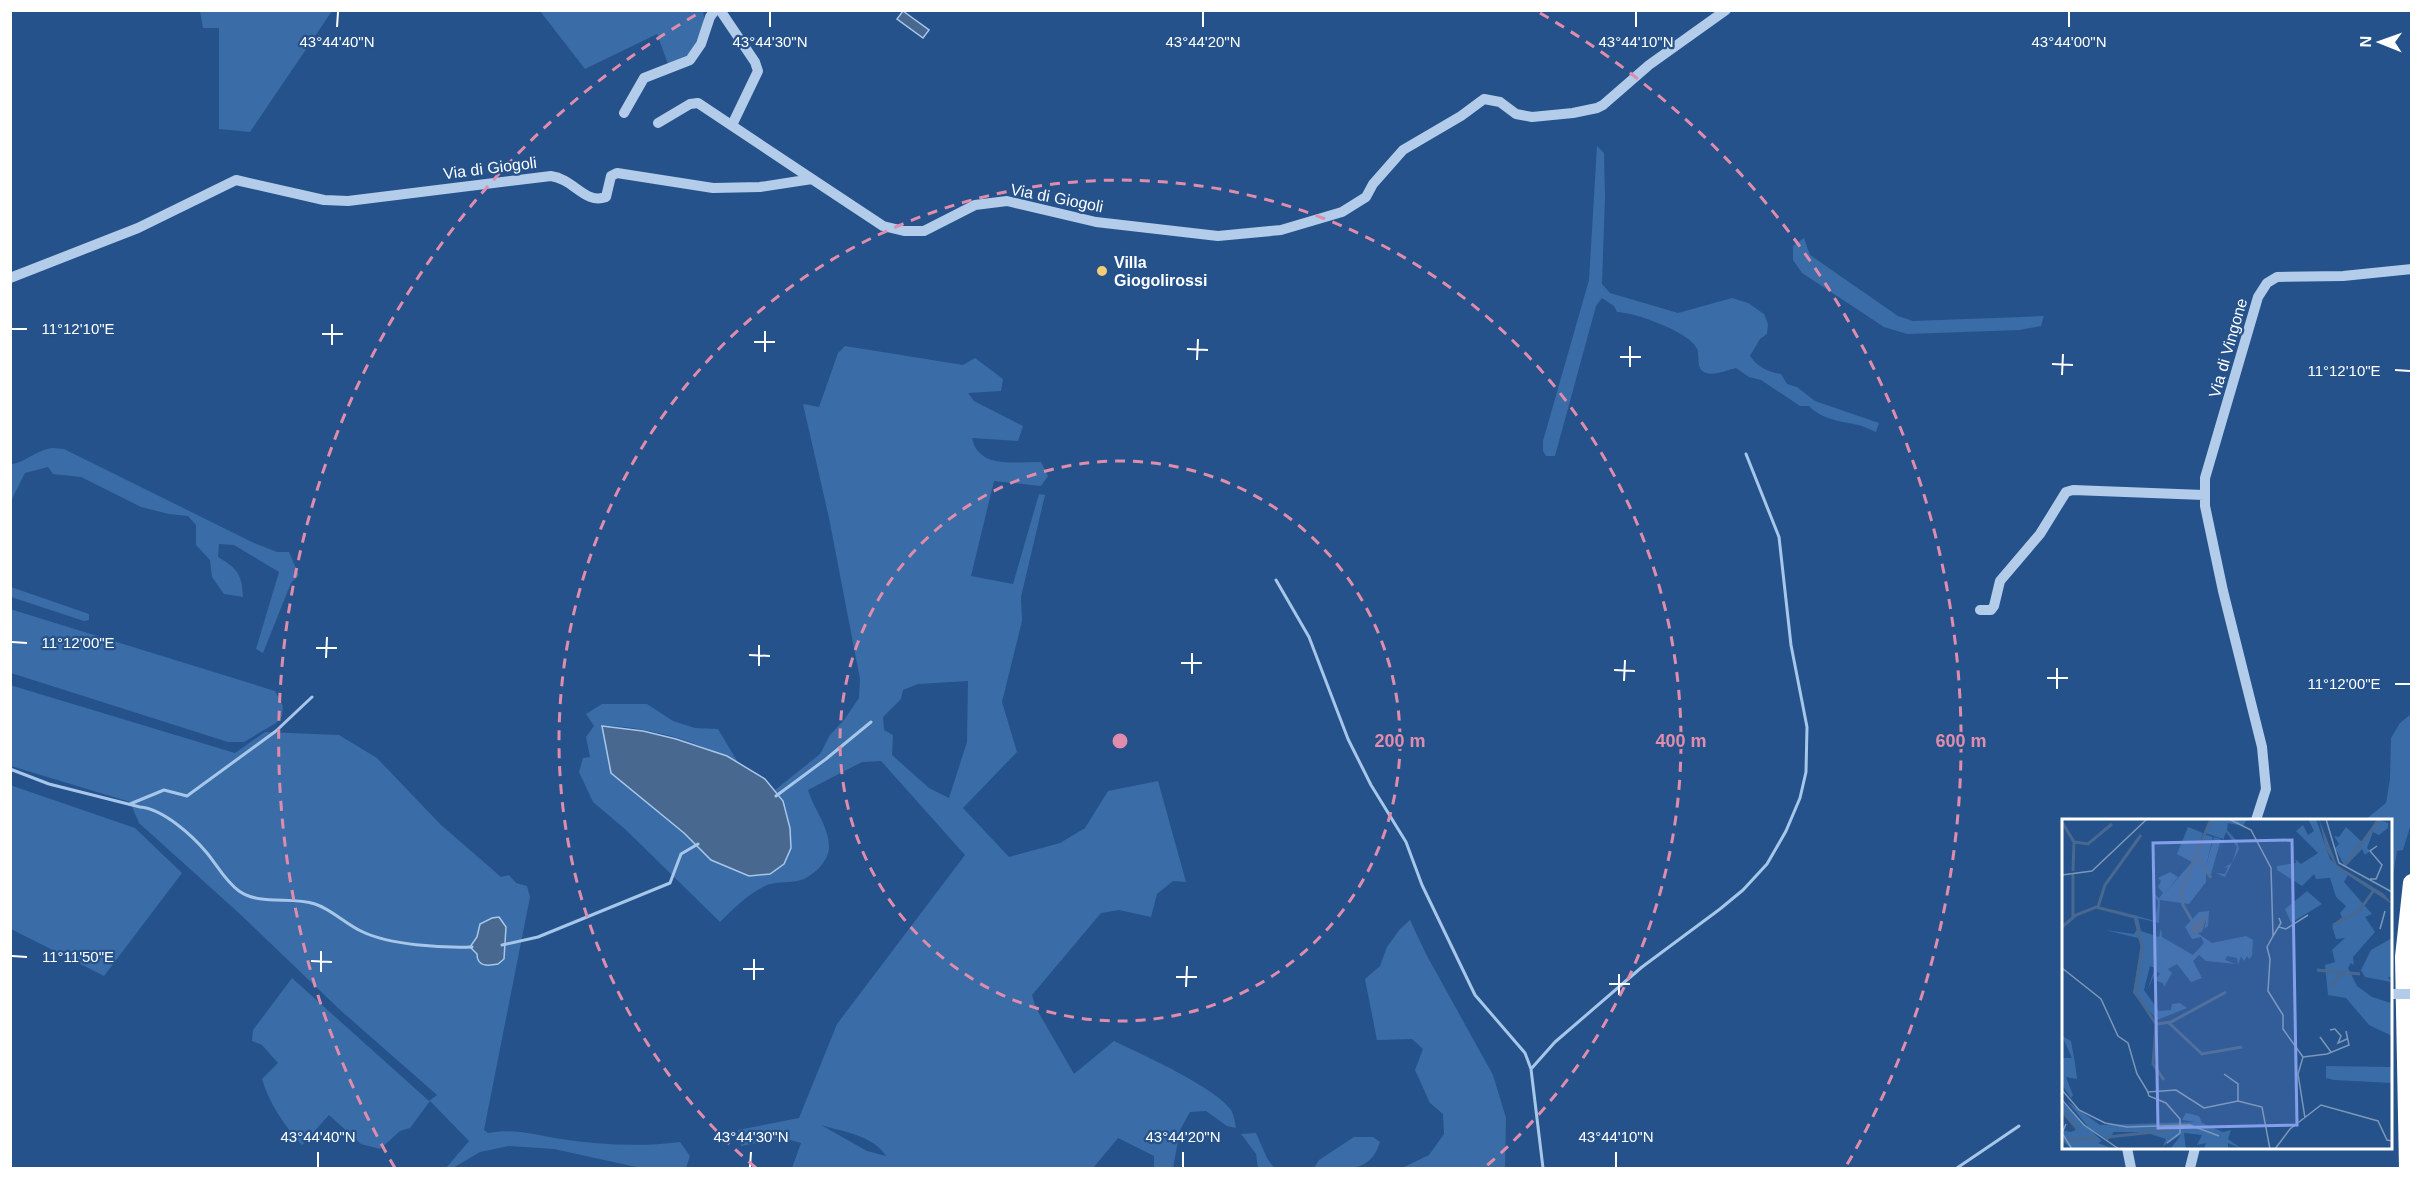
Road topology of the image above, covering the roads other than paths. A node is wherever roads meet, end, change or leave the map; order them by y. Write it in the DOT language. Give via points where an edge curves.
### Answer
graph roads {
  1 [pos="715,10"];
  2 [pos="720,10"];
  3 [pos="1726,10"];
  4 [pos="624,113"];
  5 [pos="658,123"];
  6 [pos="732,125"];
  7 [pos="812,179"];
  8 [pos="2412,269"];
  9 [pos="10,278"];
  10 [pos="2204,495"];
  11 [pos="1980,610"];
  12 [pos="2256,819"];
  13 [pos="2412,883"];
  14 [pos="2392,994"];
  15 [pos="2412,994"];
  16 [pos="2127,1149"];
  17 [pos="2195,1149"];
  18 [pos="2131,1168"];
  19 [pos="2190,1168"];
  20 [pos="2408,1168"];
  1 -- 4 [label="street" via="690,60 644,78"];
  2 -- 6 [label="street" via="758,71"];
  3 -- 7 [label="street, Via di Giogoli" via="1649,65 1604,105 1532,117 1484,99 1403,150 1366,196 1342,212 1281,230 1218,236 1096,222 1007,201 975,205 924,231 904,231 883,226"];
  5 -- 6 [label="street" via="698,103"];
  6 -- 7 [label="street"];
  7 -- 9 [label="street, Via di Giogoli" via="760,187 713,188 617,173 611,176 606,197 599,200 588,197 563,178 551,176 348,201 324,200 236,180 138,228"];
  8 -- 10 [label="street, Via di Vingone" via="2343,276 2292,275 2267,283 2258,297 2205,477"];
  10 -- 11 [label="street" via="2066,492 2040,534 2000,581 1995,606"];
  10 -- 12 [label="street, Via di Vingone" via="2223,591 2262,747 2266,789"];
  13 -- 20 [label="highway" via="2404,957"];
  14 -- 15 [label="street, bridge"];
  16 -- 18 [label="street"];
  17 -- 19 [label="street"];
}
